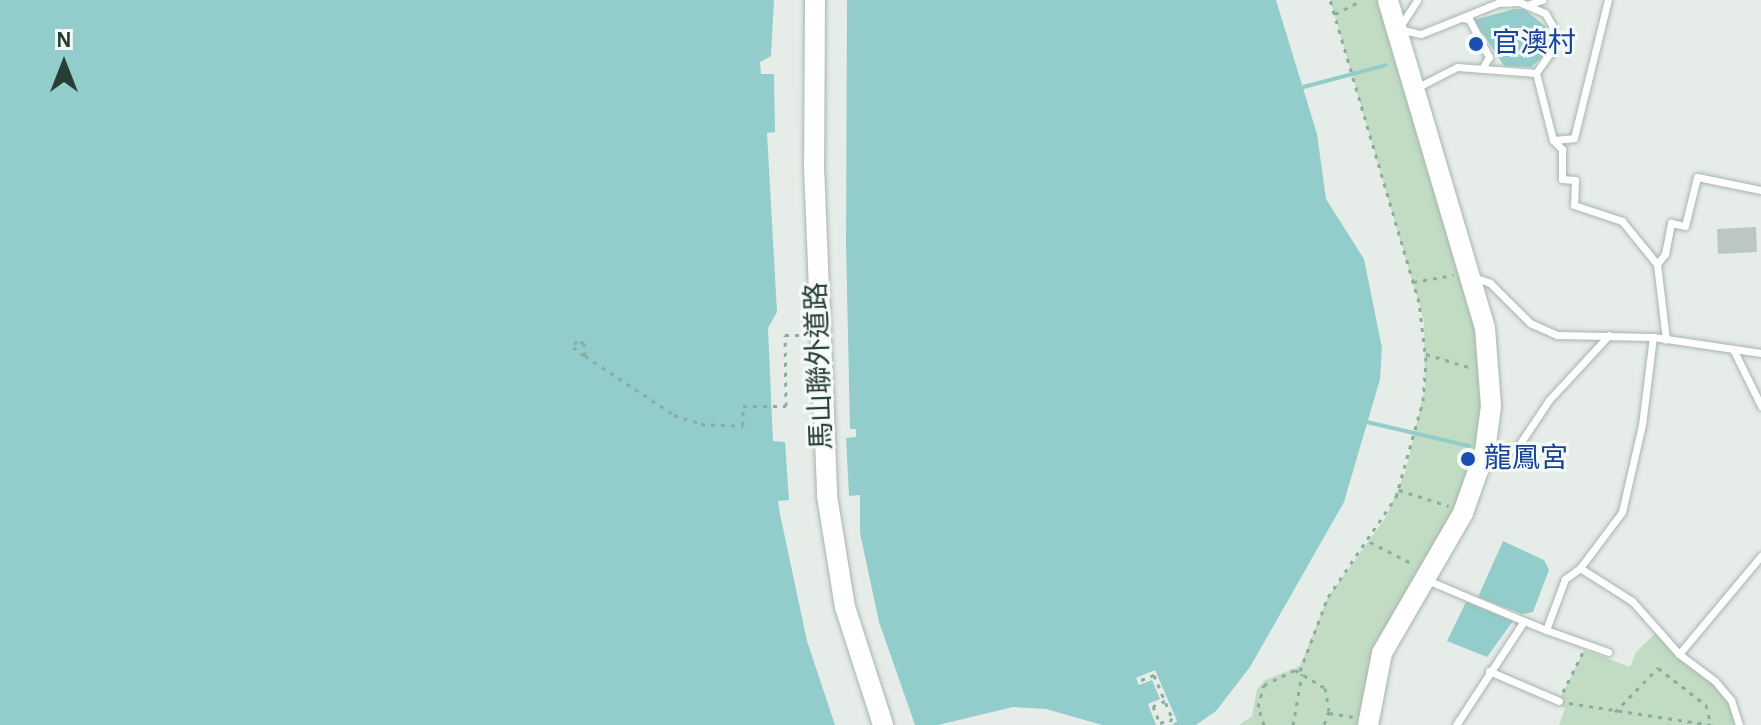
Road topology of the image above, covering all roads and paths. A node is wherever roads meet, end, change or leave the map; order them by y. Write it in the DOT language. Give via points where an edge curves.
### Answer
graph roads {
  1 [pos="815,0"];
  2 [pos="1330,0"];
  3 [pos="1362,0"];
  4 [pos="1388,0"];
  5 [pos="1417,0"];
  6 [pos="1542,0"];
  7 [pos="1608,0"];
  8 [pos="1496,2"];
  9 [pos="1530,4"];
  10 [pos="1335,14"];
  11 [pos="1461,18"];
  12 [pos="1397,25"];
  13 [pos="1481,68"];
  14 [pos="1536,73"];
  15 [pos="1416,93"];
  16 [pos="1553,140"];
  17 [pos="1761,190"];
  18 [pos="1657,264"];
  19 [pos="1464,275"];
  20 [pos="1413,282"];
  21 [pos="811,335"];
  22 [pos="1609,335"];
  23 [pos="1653,337"];
  24 [pos="1666,339"];
  25 [pos="1733,349"];
  26 [pos="1761,353"];
  27 [pos="1426,354"];
  28 [pos="1481,371"];
  29 [pos="781,406"];
  30 [pos="1761,406"];
  31 [pos="1485,451"];
  32 [pos="1399,490"];
  33 [pos="1458,497"];
  34 [pos="1453,507"];
  35 [pos="1450,515"];
  36 [pos="1370,542"];
  37 [pos="1761,556"];
  38 [pos="1580,568"];
  39 [pos="1424,574"];
  40 [pos="1524,621"];
  41 [pos="1546,630"];
  42 [pos="1584,650"];
  43 [pos="1608,652"];
  44 [pos="1679,654"];
  45 [pos="1489,671"];
  46 [pos="1301,672"];
  47 [pos="1141,680"];
  48 [pos="1165,701"];
  49 [pos="1559,701"];
  50 [pos="1329,713"];
  51 [pos="1614,713"];
  52 [pos="1363,718"];
  53 [pos="1167,723"];
  54 [pos="883,725"];
  55 [pos="1264,725"];
  56 [pos="1293,725"];
  57 [pos="1324,725"];
  58 [pos="1358,725"];
  59 [pos="1456,725"];
  60 [pos="1711,725"];
  61 [pos="1739,725"];
  1 -- 54 [label="street, 馬山聯外道路" via="814,166 827,496 845,607"];
  2 -- 10 [label="path"];
  3 -- 10 [label="path"];
  4 -- 12 [label="street"];
  5 -- 12 [label="lane"];
  6 -- 9 [label="lane"];
  7 -- 16 [label="lane" via="1574,138"];
  8 -- 9 [label="lane"];
  8 -- 11 [label="lane"];
  9 -- 14 [label="lane" via="1545,13 1555,39"];
  10 -- 20 [label="path"];
  11 -- 12 [label="lane" via="1421,34"];
  11 -- 13 [label="lane" via="1469,19 1489,57"];
  12 -- 15 [label="street"];
  13 -- 14 [label="lane"];
  13 -- 15 [label="lane" via="1457,67 1429,79"];
  14 -- 16 [label="lane"];
  15 -- 19 [label="street"];
  16 -- 18 [label="lane" via="1562,149 1562,179 1575,180 1574,205 1622,221"];
  17 -- 18 [label="lane" via="1697,177 1685,226 1671,223 1665,254"];
  18 -- 24 [label="lane"];
  19 -- 20 [label="path"];
  19 -- 22 [label="lane" via="1490,283 1524,319 1548,332 1567,337"];
  19 -- 31 [label="street" via="1491,366"];
  20 -- 27 [label="path"];
  21 -- 29 [label="path" via="785,335 786,406 743,406 743,426 701,424 674,415 585,356 661,409 688,421 744,426 743,406"];
  22 -- 23 [label="lane"];
  22 -- 31 [label="lane" via="1549,400 1519,445 1505,453"];
  23 -- 24 [label="lane"];
  23 -- 38 [label="lane" via="1642,425 1622,512"];
  24 -- 25 [label="lane"];
  25 -- 26 [label="lane"];
  25 -- 30 [label="lane"];
  27 -- 28 [label="path"];
  27 -- 32 [label="path" via="1420,414"];
  31 -- 39 [label="street" via="1463,513"];
  32 -- 34 [label="path"];
  32 -- 36 [label="path"];
  33 -- 34 [label="path"];
  34 -- 35 [label="path"];
  36 -- 39 [label="path"];
  36 -- 46 [label="path" via="1328,597"];
  37 -- 44 [label="lane"];
  38 -- 41 [label="lane" via="1565,579"];
  38 -- 44 [label="lane" via="1632,601"];
  39 -- 40 [label="lane"];
  39 -- 52 [label="street" via="1382,653"];
  40 -- 41 [label="lane"];
  40 -- 45 [label="lane"];
  41 -- 43 [label="lane"];
  42 -- 49 [label="path"];
  44 -- 61 [label="lane" via="1725,691"];
  45 -- 49 [label="lane"];
  45 -- 59 [label="lane"];
  46 -- 50 [label="path" via="1325,688"];
  46 -- 55 [label="path" via="1284,672 1264,685 1258,707"];
  46 -- 56 [label="path"];
  47 -- 48 [label="path" via="1154,675"];
  48 -- 53 [label="path" via="1172,718"];
  48 -- 53 [label="path" via="1153,706 1160,723"];
  49 -- 51 [label="path"];
  50 -- 52 [label="path"];
  50 -- 57 [label="path"];
  51 -- 60 [label="path"];
  51 -- 60 [label="path" via="1658,668 1706,705"];
  52 -- 58 [label="path"];
}
